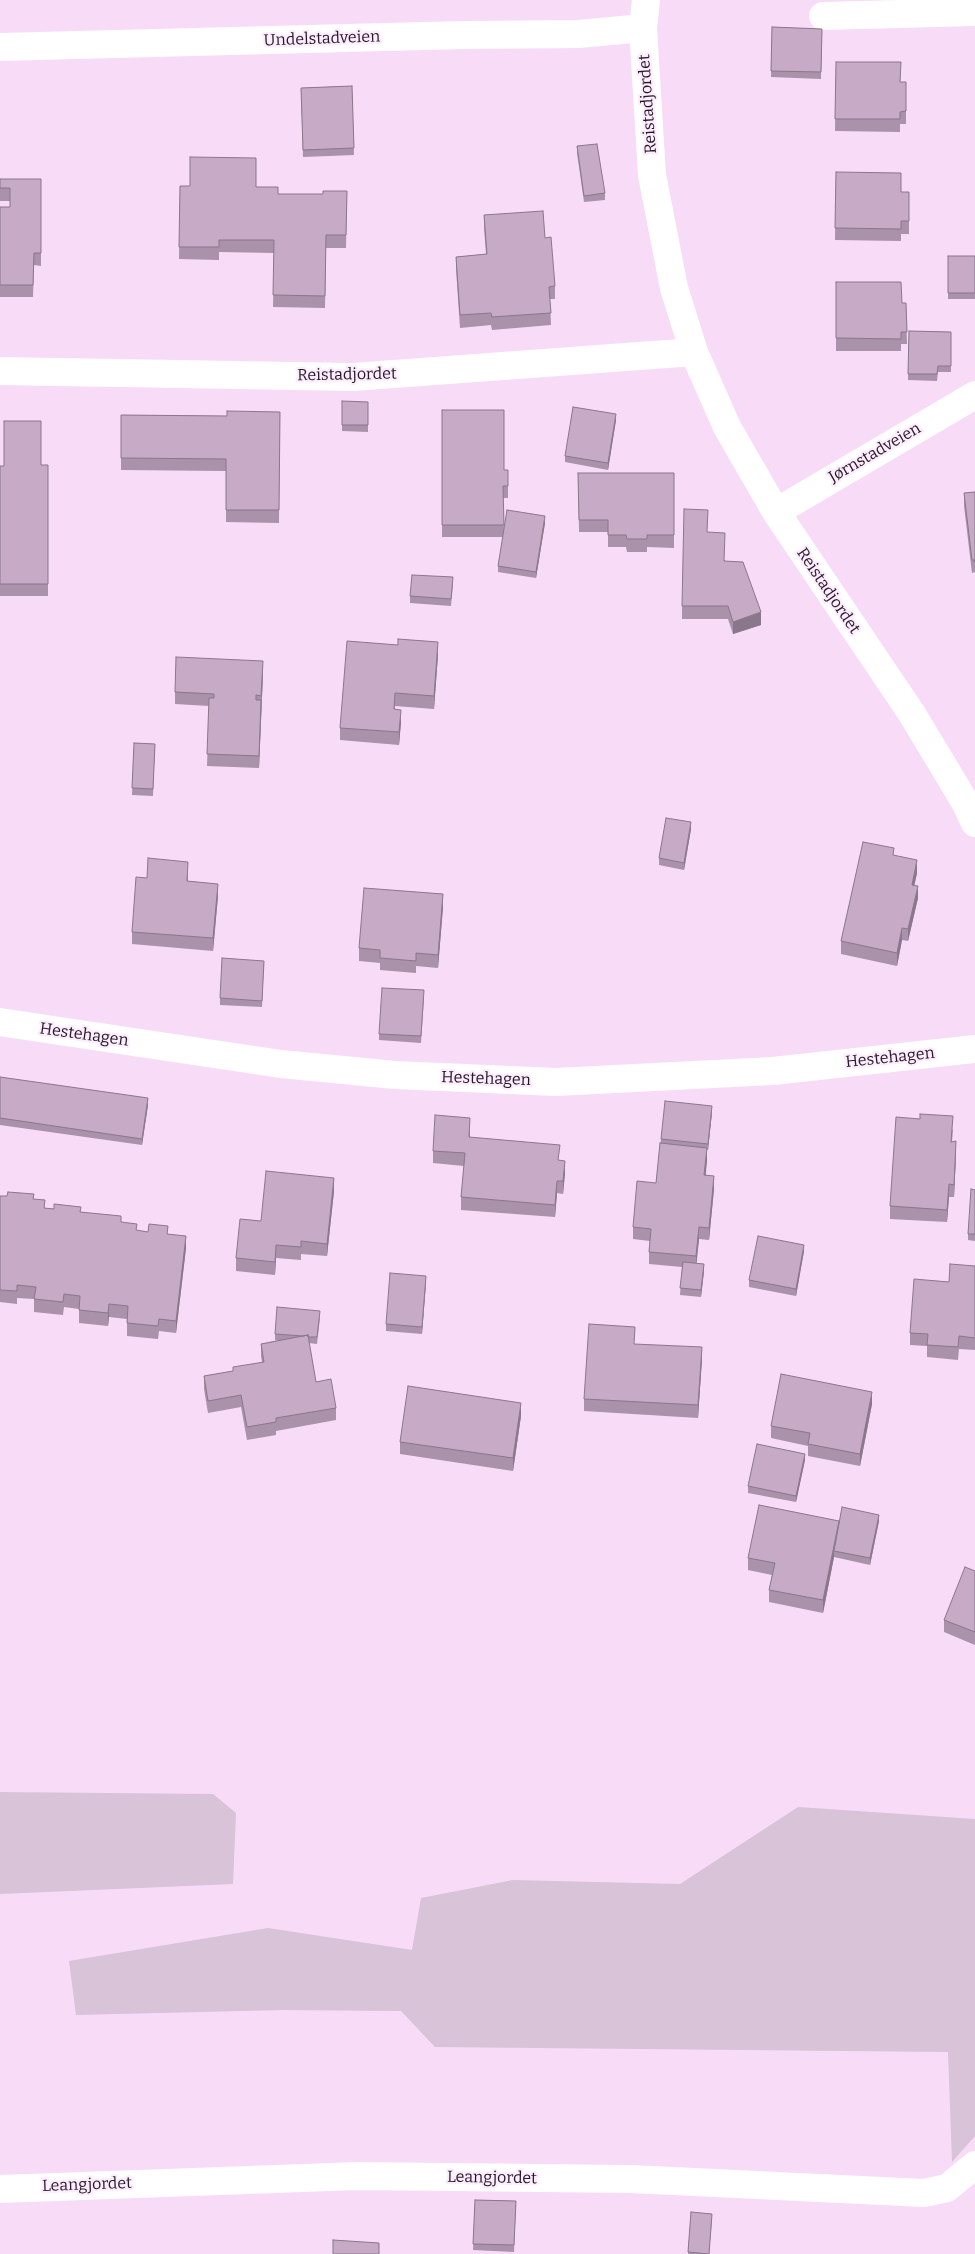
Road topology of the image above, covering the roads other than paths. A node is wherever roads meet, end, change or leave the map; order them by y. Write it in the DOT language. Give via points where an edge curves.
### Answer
graph roads {
  1 [pos="646,0"];
  2 [pos="975,12"];
  3 [pos="824,16"];
  4 [pos="643,28"];
  5 [pos="0,47"];
  6 [pos="694,352"];
  7 [pos="0,371"];
  8 [pos="975,394"];
  9 [pos="776,512"];
  10 [pos="975,823"];
  11 [pos="0,1022"];
  12 [pos="975,1049"];
  13 [pos="975,2165"];
  14 [pos="0,2189"];
  1 -- 4 [label="street, Reistadjordet"];
  2 -- 3 [label="street"];
  4 -- 5 [label="street, Undelstadveien" via="579,34"];
  4 -- 6 [label="street, Reistadjordet" via="652,174 674,288"];
  6 -- 7 [label="street, Reistadjordet" via="352,377"];
  6 -- 9 [label="street, Reistadjordet" via="727,427"];
  8 -- 9 [label="street, Jørnstadveien"];
  9 -- 10 [label="street, Reistadjordet" via="912,714"];
  11 -- 12 [label="street, Hestehagen" via="281,1064 396,1075 556,1082 773,1071"];
  13 -- 14 [label="street, Leangjordet" via="947,2188 924,2193 631,2179 358,2176"];
}
